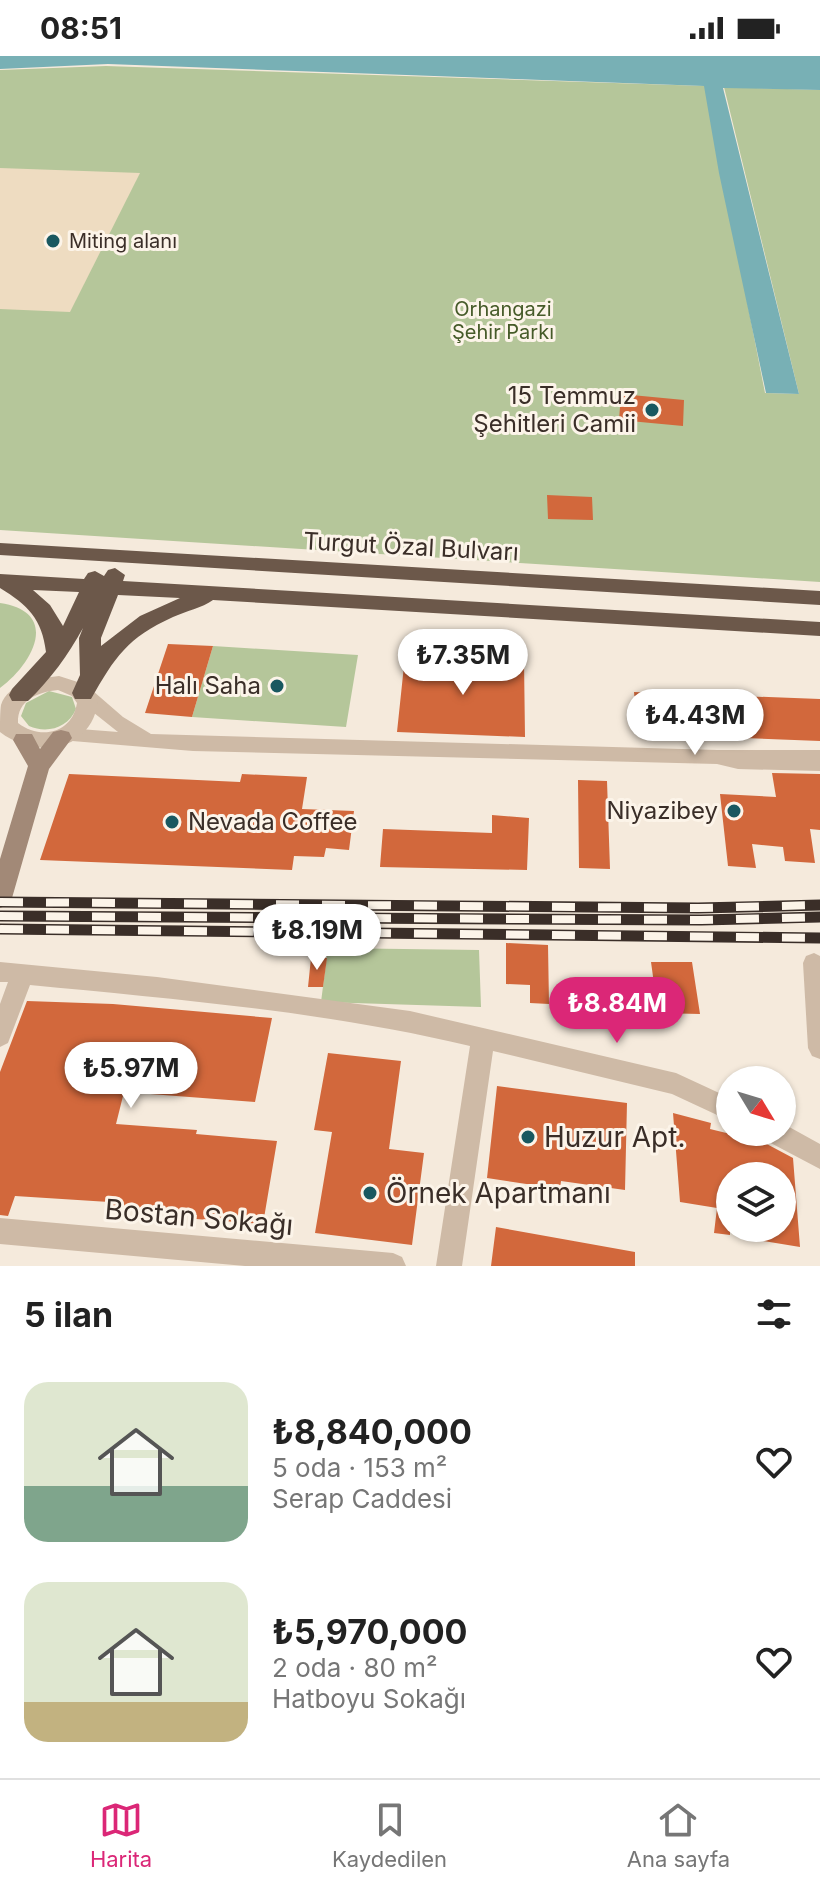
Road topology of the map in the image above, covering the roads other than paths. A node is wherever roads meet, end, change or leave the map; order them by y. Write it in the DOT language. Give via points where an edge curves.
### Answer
graph roads {
  1 [pos="0,549"];
  2 [pos="110,558"];
  3 [pos="2,582"];
  4 [pos="101,588"];
  5 [pos="245,596"];
  6 [pos="820,598"];
  7 [pos="820,629"];
  8 [pos="57,652"];
  9 [pos="86,687"];
  10 [pos="11,701"];
  11 [pos="13,736"];
  12 [pos="64,736"];
  13 [pos="193,744"];
  14 [pos="717,757"];
  15 [pos="820,757"];
  16 [pos="820,764"];
  17 [pos="39,766"];
  18 [pos="0,898"];
  19 [pos="814,963"];
  20 [pos="11,974"];
  21 [pos="0,1036"];
  22 [pos="483,1036"];
  23 [pos="820,1048"];
  24 [pos="716,1103"];
  25 [pos="796,1144"];
  26 [pos="820,1157"];
  27 [pos="0,1231"];
  28 [pos="393,1266"];
  29 [pos="449,1266"];
  1 -- 2 [label="highway, Turgut Özal Bulvarı"];
  2 -- 4 [label="highway" via="116,572"];
  2 -- 6 [label="highway, Turgut Özal Bulvarı"];
  3 -- 4 [label="highway"];
  3 -- 8 [label="highway" via="25,594 52,619"];
  4 -- 5 [label="highway"];
  4 -- 8 [label="highway"];
  4 -- 9 [label="highway"];
  5 -- 7 [label="highway"];
  5 -- 9 [label="highway" via="203,598 136,625 109,649"];
  8 -- 10 [label="highway" via="40,678"];
  9 -- 10 [label="street" via="34,687"];
  9 -- 12 [label="street" via="86,719"];
  9 -- 13 [label="street" via="105,714 134,732"];
  10 -- 11 [label="street" via="6,717"];
  11 -- 12 [label="street" via="38,743"];
  11 -- 17 [label="main road"];
  12 -- 13 [label="street"];
  12 -- 17 [label="main road"];
  13 -- 14 [label="street"];
  14 -- 15 [label="street"];
  14 -- 16 [label="street"];
  17 -- 18 [label="main road"];
  19 -- 23 [label="street"];
  20 -- 21 [label="street"];
  20 -- 22 [label="street" via="253,999"];
  22 -- 24 [label="street" via="676,1084"];
  22 -- 29 [label="street"];
  25 -- 26 [label="street"];
  27 -- 28 [label="street, Bostan Sokağı"];
}
